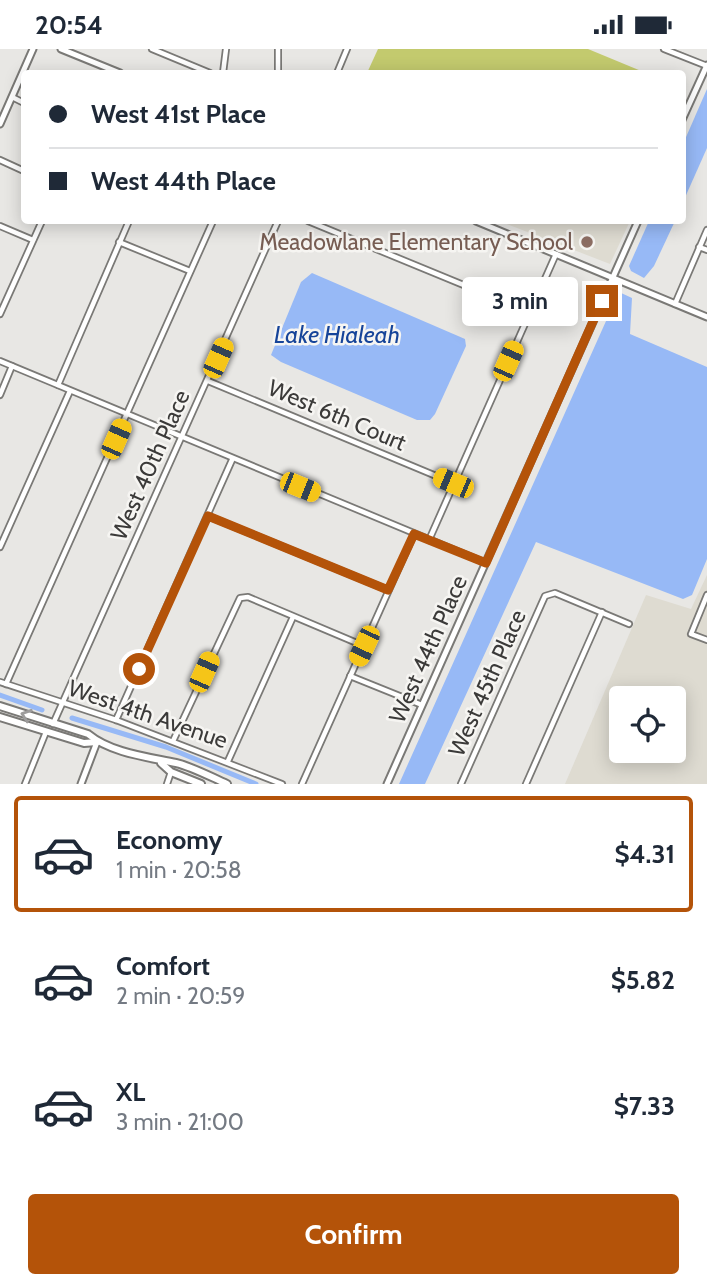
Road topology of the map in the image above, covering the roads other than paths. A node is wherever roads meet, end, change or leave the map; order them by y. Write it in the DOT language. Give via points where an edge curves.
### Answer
graph roads {
  1 [pos="33,49"];
  2 [pos="61,49"];
  3 [pos="152,49"];
  4 [pos="226,49"];
  5 [pos="278,49"];
  6 [pos="347,49"];
  7 [pos="664,49"];
  8 [pos="673,51"];
  9 [pos="707,66"];
  10 [pos="24,70"];
  11 [pos="105,70"];
  12 [pos="203,70"];
  13 [pos="223,70"];
  14 [pos="278,70"];
  15 [pos="338,70"];
  16 [pos="21,76"];
  17 [pos="12,97"];
  18 [pos="21,102"];
  19 [pos="686,112"];
  20 [pos="0,124"];
  21 [pos="0,160"];
  22 [pos="21,169"];
  23 [pos="41,224"];
  24 [pos="128,224"];
  25 [pos="212,224"];
  26 [pos="277,224"];
  27 [pos="315,224"];
  28 [pos="483,224"];
  29 [pos="637,224"];
  30 [pos="0,226"];
  31 [pos="707,230"];
  32 [pos="33,240"];
  33 [pos="119,242"];
  34 [pos="699,247"];
  35 [pos="707,250"];
  36 [pos="556,254"];
  37 [pos="190,271"];
  38 [pos="613,278"];
  39 [pos="0,293"];
  40 [pos="8,296"];
  41 [pos="675,304"];
  42 [pos="529,312"];
  43 [pos="0,314"];
  44 [pos="707,317"];
  45 [pos="0,361"];
  46 [pos="12,366"];
  47 [pos="208,381"];
  48 [pos="58,385"];
  49 [pos="70,391"];
  50 [pos="0,395"];
  51 [pos="127,415"];
  52 [pos="182,437"];
  53 [pos="232,460"];
  54 [pos="453,483"];
  55 [pos="208,516"];
  56 [pos="414,534"];
  57 [pos="429,540"];
  58 [pos="0,547"];
  59 [pos="486,563"];
  60 [pos="388,590"];
  61 [pos="707,596"];
  62 [pos="602,611"];
  63 [pos="293,617"];
  64 [pos="629,624"];
  65 [pos="707,640"];
  66 [pos="364,646"];
  67 [pos="350,676"];
  68 [pos="0,682"];
  69 [pos="6,684"];
  70 [pos="62,702"];
  71 [pos="422,705"];
  72 [pos="0,706"];
  73 [pos="0,717"];
  74 [pos="116,720"];
  75 [pos="53,724"];
  76 [pos="46,732"];
  77 [pos="173,741"];
  78 [pos="97,742"];
  79 [pos="228,761"];
  80 [pos="161,763"];
  81 [pos="172,772"];
  82 [pos="25,784"];
  83 [pos="80,784"];
  84 [pos="167,784"];
  85 [pos="201,784"];
  86 [pos="227,784"];
  87 [pos="282,784"];
  88 [pos="302,784"];
  89 [pos="387,784"];
  90 [pos="461,784"];
  91 [pos="526,784"];
  1 -- 10 [label="street"];
  2 -- 11 [label="street"];
  3 -- 12 [label="street"];
  4 -- 13 [label="street"];
  5 -- 14 [label="street"];
  6 -- 15 [label="street"];
  7 -- 8 [label="street"];
  8 -- 9 [label="street"];
  9 -- 19 [label="street"];
  16 -- 17 [label="street"];
  17 -- 18 [label="street"];
  17 -- 20 [label="street"];
  21 -- 22 [label="street"];
  23 -- 32 [label="street"];
  24 -- 33 [label="street"];
  25 -- 37 [label="street"];
  26 -- 47 [label="street, West 40th Place"];
  27 -- 42 [label="street"];
  28 -- 36 [label="street"];
  29 -- 38 [label="street, West 44th Place"];
  30 -- 32 [label="street"];
  31 -- 34 [label="street"];
  32 -- 40 [label="street"];
  33 -- 37 [label="street"];
  33 -- 48 [label="street"];
  34 -- 35 [label="street"];
  34 -- 41 [label="street"];
  36 -- 38 [label="street"];
  36 -- 42 [label="street"];
  37 -- 51 [label="street"];
  38 -- 41 [label="street"];
  38 -- 59 [label="street, West 44th Place"];
  39 -- 40 [label="street"];
  40 -- 43 [label="street"];
  41 -- 44 [label="street"];
  42 -- 54 [label="street"];
  45 -- 46 [label="street"];
  46 -- 48 [label="street"];
  46 -- 50 [label="street"];
  47 -- 52 [label="street, West 40th Place"];
  47 -- 54 [label="street, West 6th Court"];
  48 -- 49 [label="street"];
  49 -- 51 [label="street"];
  49 -- 58 [label="street"];
  51 -- 52 [label="street"];
  51 -- 69 [label="street"];
  52 -- 53 [label="street"];
  52 -- 70 [label="street, West 40th Place"];
  53 -- 55 [label="street"];
  53 -- 56 [label="street"];
  54 -- 57 [label="street"];
  55 -- 60 [label="street"];
  55 -- 74 [label="street"];
  56 -- 57 [label="street"];
  56 -- 60 [label="street"];
  57 -- 59 [label="street"];
  59 -- 71 [label="street, West 44th Place"];
  60 -- 66 [label="street"];
  61 -- 65 [label="street" via="691,634"];
  62 -- 64 [label="street"];
  62 -- 90 [label="street, West 45th Place" via="555,593 545,596"];
  62 -- 91 [label="street"];
  63 -- 66 [label="street"];
  63 -- 77 [label="street" via="248,597 235,603"];
  63 -- 79 [label="street"];
  66 -- 67 [label="street"];
  67 -- 71 [label="street"];
  67 -- 88 [label="street"];
  68 -- 69 [label="street, West 4th Avenue"];
  69 -- 70 [label="street, West 4th Avenue"];
  70 -- 74 [label="street, West 4th Avenue"];
  70 -- 75 [label="street, West 40th Place"];
  71 -- 89 [label="street, West 44th Place"];
  75 -- 72 [label="main road, West 4th Avenue, one-way"];
  73 -- 76 [label="main road, West 4th Avenue"];
  74 -- 77 [label="street, West 4th Avenue"];
  75 -- 78 [label="main road, West 4th Avenue" via="88,734"];
  76 -- 78 [label="main road, West 4th Avenue" via="86,744"];
  76 -- 82 [label="street"];
  77 -- 79 [label="street, West 4th Avenue"];
  78 -- 80 [label="main road, West 4th Avenue"];
  78 -- 83 [label="street"];
  79 -- 87 [label="street, West 4th Avenue"];
  80 -- 81 [label="main road, West 4th Avenue"];
  80 -- 86 [label="main road, West 4th Avenue" via="175,763"];
  81 -- 84 [label="street"];
  81 -- 85 [label="main road, West 4th Avenue"];
}
